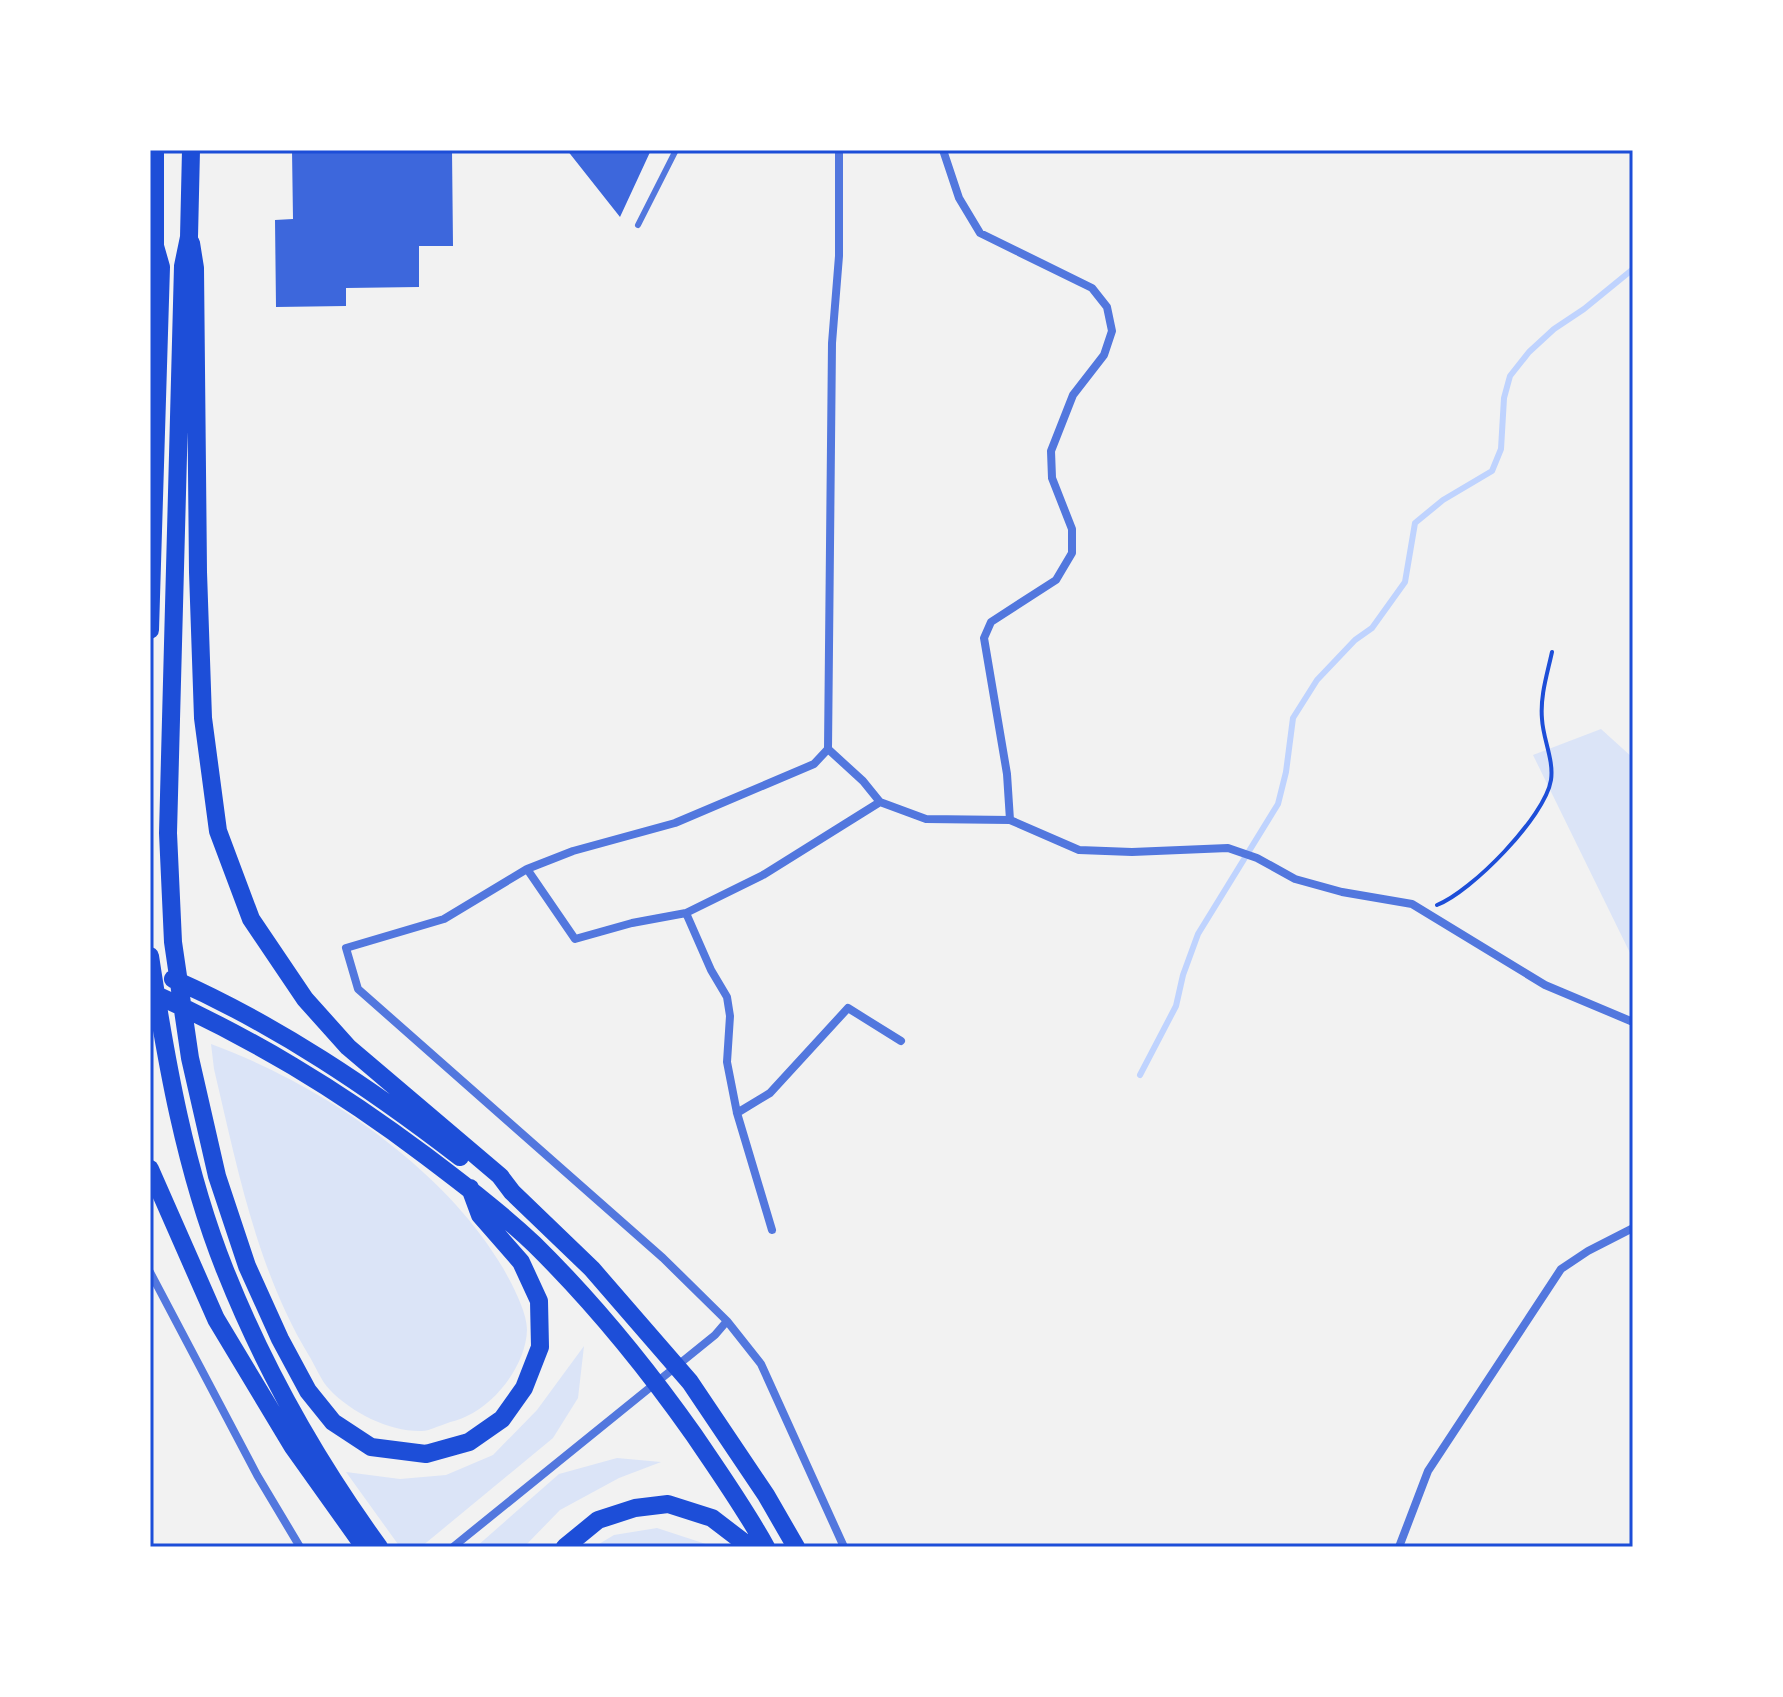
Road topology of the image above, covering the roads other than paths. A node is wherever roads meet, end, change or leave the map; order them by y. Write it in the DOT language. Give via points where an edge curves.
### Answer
graph roads {
  1 [pos="155,150"];
  2 [pos="191,150"];
  3 [pos="676,150"];
  4 [pos="839,150"];
  5 [pos="943,150"];
  6 [pos="638,225"];
  7 [pos="189,237"];
  8 [pos="152,252"];
  9 [pos="150,630"];
  10 [pos="828,749"];
  11 [pos="880,802"];
  12 [pos="1010,820"];
  13 [pos="527,869"];
  14 [pos="686,913"];
  15 [pos="150,956"];
  16 [pos="150,969"];
  17 [pos="150,992"];
  18 [pos="1633,1022"];
  19 [pos="901,1041"];
  20 [pos="737,1113"];
  21 [pos="150,1169"];
  22 [pos="470,1188"];
  23 [pos="512,1192"];
  24 [pos="1633,1228"];
  25 [pos="772,1230"];
  26 [pos="150,1272"];
  27 [pos="727,1321"];
  28 [pos="300,1547"];
  29 [pos="364,1547"];
  30 [pos="379,1547"];
  31 [pos="453,1547"];
  32 [pos="565,1547"];
  33 [pos="750,1547"];
  34 [pos="766,1547"];
  35 [pos="796,1547"];
  36 [pos="844,1547"];
  37 [pos="1399,1547"];
  1 -- 8 [label="main road"];
  2 -- 7 [label="main road"];
  3 -- 6 [label="lane"];
  4 -- 10 [label="street"];
  5 -- 12 [label="street" via="959,198 980,233 1092,288 1107,307 1112,331 1104,355 1073,395 1051,451 1052,478 1072,529 1072,553 1056,580 991,622 984,638"];
  7 -- 22 [label="main road" via="183,266 168,833 173,942 190,1058 217,1176 247,1266 280,1339 308,1391 333,1422 371,1447 426,1454 469,1442 502,1419 524,1388 540,1347 539,1301 521,1262 480,1215"];
  7 -- 23 [label="main road" via="195,268 203,718 218,831 251,919 305,999 348,1047 500,1176"];
  8 -- 9 [label="main road" via="161,267"];
  10 -- 11 [label="street"];
  10 -- 13 [label="street" via="814,764 675,823"];
  11 -- 12 [label="street" via="926,819"];
  11 -- 14 [label="street" via="763,875"];
  12 -- 18 [label="street" via="1079,850 1228,848 1295,879 1412,904 1545,985"];
  13 -- 14 [label="street" via="575,939"];
  13 -- 27 [label="street" via="444,919 346,948 358,989 663,1258"];
  14 -- 20 [label="street" via="727,997 727,1062"];
  15 -- 30 [label="main road" via="165,1052 194,1177 225,1269 306,1435"];
  16 -- 23 [label="main road" via="218,999 309,1050"];
  17 -- 22 [label="main road" via="297,1066"];
  19 -- 20 [label="street" via="848,1008 770,1093"];
  20 -- 25 [label="street"];
  21 -- 29 [label="main road" via="216,1319 293,1447"];
  22 -- 34 [label="main road" via="533,1244 634,1355 744,1507"];
  23 -- 35 [label="main road" via="592,1269 690,1382"];
  24 -- 37 [label="street" via="1561,1269 1428,1471"];
  26 -- 28 [label="street"];
  27 -- 31 [label="street"];
  27 -- 36 [label="street" via="761,1364"];
  32 -- 33 [label="main road" via="598,1520 668,1504 712,1518"];
}
